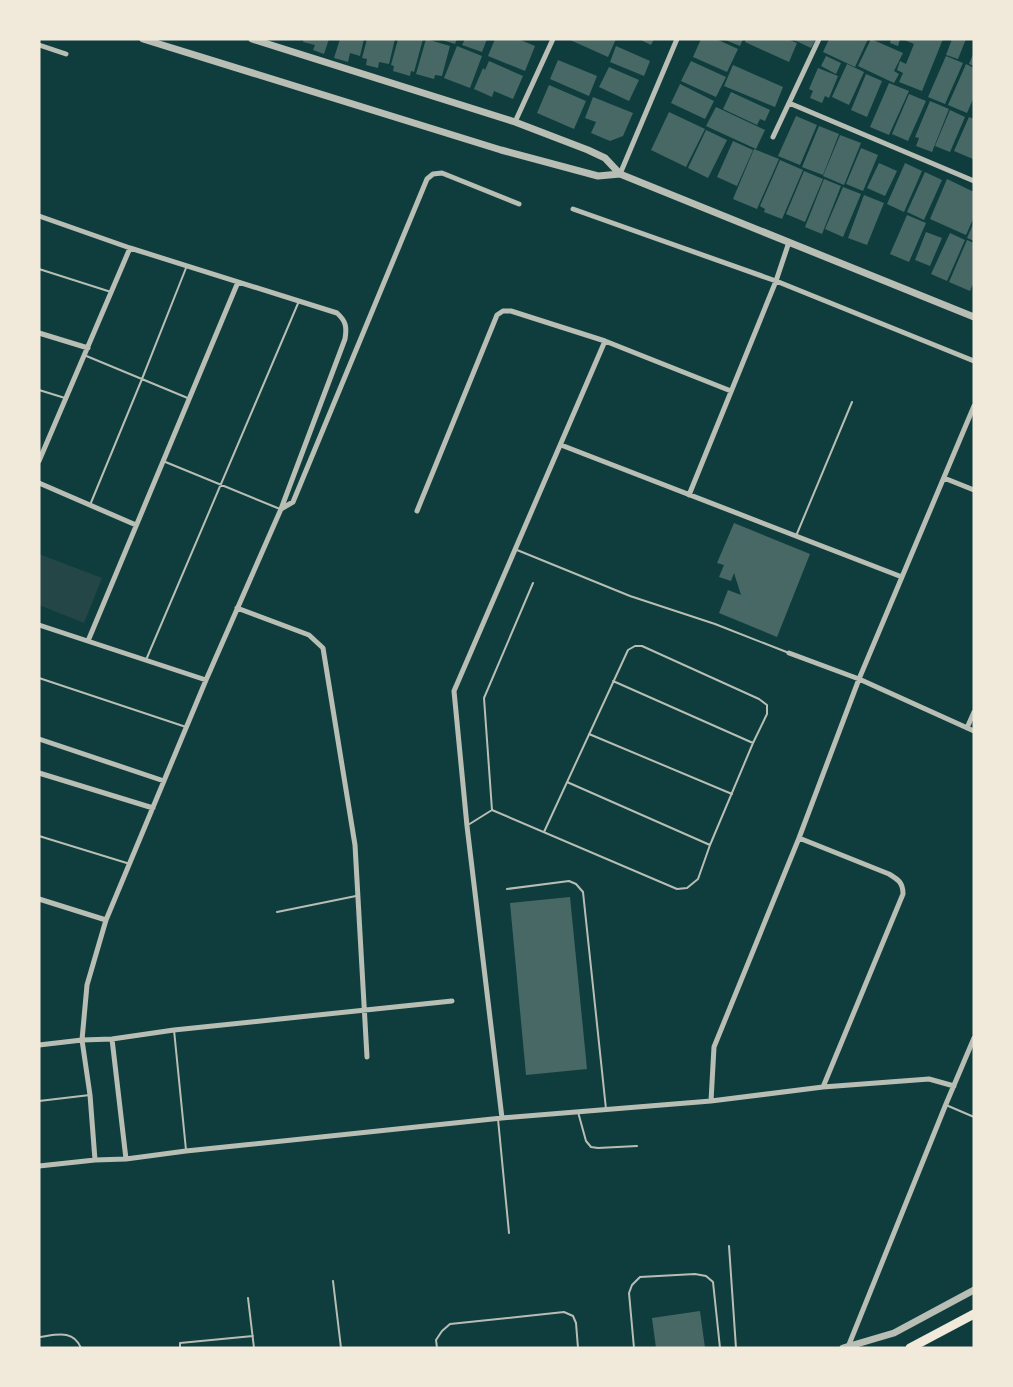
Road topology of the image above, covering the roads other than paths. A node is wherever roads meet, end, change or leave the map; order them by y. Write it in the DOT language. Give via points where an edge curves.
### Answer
graph roads {
  1 [pos="143,39"];
  2 [pos="252,39"];
  3 [pos="553,39"];
  4 [pos="677,39"];
  5 [pos="819,39"];
  6 [pos="39,45"];
  7 [pos="66,54"];
  8 [pos="789,103"];
  9 [pos="515,122"];
  10 [pos="773,137"];
  11 [pos="620,174"];
  12 [pos="974,181"];
  13 [pos="519,204"];
  14 [pos="573,209"];
  15 [pos="39,216"];
  16 [pos="789,242"];
  17 [pos="130,248"];
  18 [pos="187,265"];
  19 [pos="39,269"];
  20 [pos="776,280"];
  21 [pos="238,282"];
  22 [pos="111,292"];
  23 [pos="299,301"];
  24 [pos="974,317"];
  25 [pos="39,333"];
  26 [pos="605,341"];
  27 [pos="88,348"];
  28 [pos="84,355"];
  29 [pos="974,361"];
  30 [pos="142,379"];
  31 [pos="39,390"];
  32 [pos="731,391"];
  33 [pos="65,398"];
  34 [pos="190,399"];
  35 [pos="852,402"];
  36 [pos="974,406"];
  37 [pos="561,445"];
  38 [pos="40,453"];
  39 [pos="39,460"];
  40 [pos="164,462"];
  41 [pos="944,478"];
  42 [pos="39,483"];
  43 [pos="222,485"];
  44 [pos="974,490"];
  45 [pos="689,495"];
  46 [pos="90,505"];
  47 [pos="281,509"];
  48 [pos="417,511"];
  49 [pos="136,525"];
  50 [pos="796,536"];
  51 [pos="516,550"];
  52 [pos="902,577"];
  53 [pos="533,583"];
  54 [pos="237,608"];
  55 [pos="39,625"];
  56 [pos="88,641"];
  57 [pos="789,653"];
  58 [pos="146,660"];
  59 [pos="39,678"];
  60 [pos="859,679"];
  61 [pos="206,680"];
  62 [pos="613,681"];
  63 [pos="974,712"];
  64 [pos="186,727"];
  65 [pos="967,728"];
  66 [pos="974,731"];
  67 [pos="588,734"];
  68 [pos="39,740"];
  69 [pos="753,743"];
  70 [pos="39,773"];
  71 [pos="164,781"];
  72 [pos="567,782"];
  73 [pos="732,794"];
  74 [pos="153,808"];
  75 [pos="492,810"];
  76 [pos="466,826"];
  77 [pos="544,832"];
  78 [pos="39,836"];
  79 [pos="799,838"];
  80 [pos="710,845"];
  81 [pos="130,864"];
  82 [pos="507,889"];
  83 [pos="358,896"];
  84 [pos="39,899"];
  85 [pos="277,912"];
  86 [pos="106,920"];
  87 [pos="452,1001"];
  88 [pos="364,1009"];
  89 [pos="174,1030"];
  90 [pos="974,1038"];
  91 [pos="112,1039"];
  92 [pos="82,1040"];
  93 [pos="39,1045"];
  94 [pos="367,1057"];
  95 [pos="954,1086"];
  96 [pos="823,1087"];
  97 [pos="90,1095"];
  98 [pos="39,1101"];
  99 [pos="711,1101"];
  100 [pos="946,1104"];
  101 [pos="606,1109"];
  102 [pos="578,1112"];
  103 [pos="974,1117"];
  104 [pos="500,1118"];
  105 [pos="637,1146"];
  106 [pos="186,1151"];
  107 [pos="126,1159"];
  108 [pos="95,1160"];
  109 [pos="39,1166"];
  110 [pos="509,1233"];
  111 [pos="729,1246"];
  112 [pos="333,1281"];
  113 [pos="974,1290"];
  114 [pos="248,1298"];
  115 [pos="974,1314"];
  116 [pos="253,1336"];
  117 [pos="39,1337"];
  118 [pos="845,1347"];
  119 [pos="81,1348"];
  120 [pos="180,1348"];
  121 [pos="254,1348"];
  122 [pos="341,1348"];
  123 [pos="437,1348"];
  124 [pos="578,1348"];
  125 [pos="634,1348"];
  126 [pos="720,1348"];
  127 [pos="736,1348"];
  128 [pos="910,1348"];
  1 -- 11 [label="street" via="512,153 598,176"];
  2 -- 9 [label="street"];
  3 -- 9 [label="street"];
  4 -- 11 [label="street"];
  5 -- 8 [label="street"];
  6 -- 7 [label="street"];
  8 -- 10 [label="street"];
  8 -- 12 [label="street"];
  9 -- 11 [label="street" via="605,158"];
  11 -- 16 [label="street"];
  13 -- 47 [label="street" via="442,173 427,179 293,502"];
  14 -- 20 [label="street"];
  15 -- 17 [label="street"];
  16 -- 20 [label="street"];
  16 -- 24 [label="street"];
  17 -- 18 [label="street"];
  17 -- 22 [label="street"];
  18 -- 21 [label="street"];
  18 -- 30 [label="lane"];
  19 -- 22 [label="lane"];
  20 -- 29 [label="street"];
  20 -- 32 [label="street"];
  21 -- 23 [label="street"];
  21 -- 34 [label="street"];
  22 -- 27 [label="street"];
  23 -- 43 [label="lane"];
  23 -- 47 [label="street" via="338,313 347,327"];
  25 -- 27 [label="street"];
  26 -- 32 [label="street"];
  26 -- 37 [label="street"];
  26 -- 48 [label="street" via="511,311 497,315"];
  27 -- 28 [label="street"];
  28 -- 30 [label="lane"];
  28 -- 33 [label="street"];
  30 -- 34 [label="lane"];
  30 -- 46 [label="lane"];
  31 -- 33 [label="lane"];
  32 -- 45 [label="street"];
  33 -- 38 [label="street"];
  34 -- 40 [label="street"];
  35 -- 50 [label="lane"];
  36 -- 41 [label="street"];
  37 -- 45 [label="street"];
  37 -- 51 [label="street"];
  38 -- 39 [label="street"];
  40 -- 43 [label="lane"];
  40 -- 49 [label="street"];
  41 -- 44 [label="street"];
  41 -- 52 [label="street"];
  42 -- 46 [label="street"];
  43 -- 47 [label="lane"];
  43 -- 58 [label="lane"];
  45 -- 50 [label="street"];
  46 -- 49 [label="street"];
  47 -- 54 [label="street"];
  49 -- 56 [label="street"];
  50 -- 52 [label="street"];
  51 -- 57 [label="lane"];
  51 -- 76 [label="street" via="454,691"];
  52 -- 60 [label="street"];
  53 -- 75 [label="lane" via="484,698"];
  54 -- 61 [label="street"];
  54 -- 83 [label="street" via="309,634 323,648 355,844"];
  55 -- 56 [label="street"];
  56 -- 58 [label="street"];
  57 -- 60 [label="street"];
  58 -- 61 [label="street"];
  59 -- 64 [label="lane"];
  60 -- 65 [label="street"];
  60 -- 79 [label="street"];
  61 -- 64 [label="street"];
  62 -- 67 [label="lane"];
  62 -- 69 [label="lane"];
  62 -- 69 [label="lane" via="628,650 642,646 767,705 767,714"];
  63 -- 65 [label="street"];
  64 -- 71 [label="street"];
  65 -- 66 [label="street"];
  67 -- 72 [label="lane"];
  67 -- 73 [label="lane"];
  68 -- 71 [label="street"];
  69 -- 73 [label="lane"];
  70 -- 74 [label="street"];
  71 -- 74 [label="street"];
  72 -- 77 [label="lane"];
  72 -- 80 [label="lane"];
  73 -- 80 [label="lane"];
  74 -- 81 [label="street"];
  75 -- 76 [label="lane"];
  75 -- 77 [label="lane"];
  76 -- 104 [label="street"];
  77 -- 80 [label="lane" via="677,889 687,888 698,879"];
  78 -- 81 [label="lane"];
  79 -- 96 [label="street" via="890,874 903,885 903,894"];
  79 -- 99 [label="street" via="714,1047"];
  81 -- 86 [label="street"];
  82 -- 101 [label="lane" via="569,881 583,892"];
  83 -- 85 [label="lane"];
  83 -- 88 [label="street"];
  84 -- 86 [label="street"];
  86 -- 92 [label="street" via="87,985"];
  87 -- 88 [label="street"];
  88 -- 89 [label="street"];
  88 -- 94 [label="street"];
  89 -- 91 [label="street"];
  89 -- 106 [label="lane"];
  90 -- 95 [label="street"];
  91 -- 92 [label="street"];
  91 -- 107 [label="street"];
  92 -- 93 [label="street"];
  92 -- 97 [label="street"];
  95 -- 96 [label="street" via="929,1079"];
  95 -- 100 [label="street"];
  96 -- 99 [label="street"];
  97 -- 98 [label="lane"];
  97 -- 108 [label="street"];
  99 -- 101 [label="street"];
  100 -- 103 [label="lane"];
  100 -- 118 [label="street"];
  101 -- 102 [label="street"];
  102 -- 104 [label="street"];
  102 -- 105 [label="lane" via="591,1147"];
  104 -- 106 [label="street"];
  104 -- 110 [label="lane"];
  106 -- 107 [label="street"];
  107 -- 108 [label="street"];
  108 -- 109 [label="street"];
  111 -- 127 [label="lane"];
  112 -- 122 [label="lane"];
  113 -- 118 [label="street" via="894,1333"];
  114 -- 116 [label="lane"];
  115 -- 128 [label="highway"];
  116 -- 120 [label="lane" via="180,1343"];
  116 -- 121 [label="lane"];
  117 -- 119 [label="lane" via="66,1334 75,1338"];
  123 -- 124 [label="lane" via="436,1340 450,1324 564,1312 573,1316 576,1323"];
  125 -- 126 [label="lane" via="629,1293 632,1285 640,1277 695,1274 713,1282"];
}
